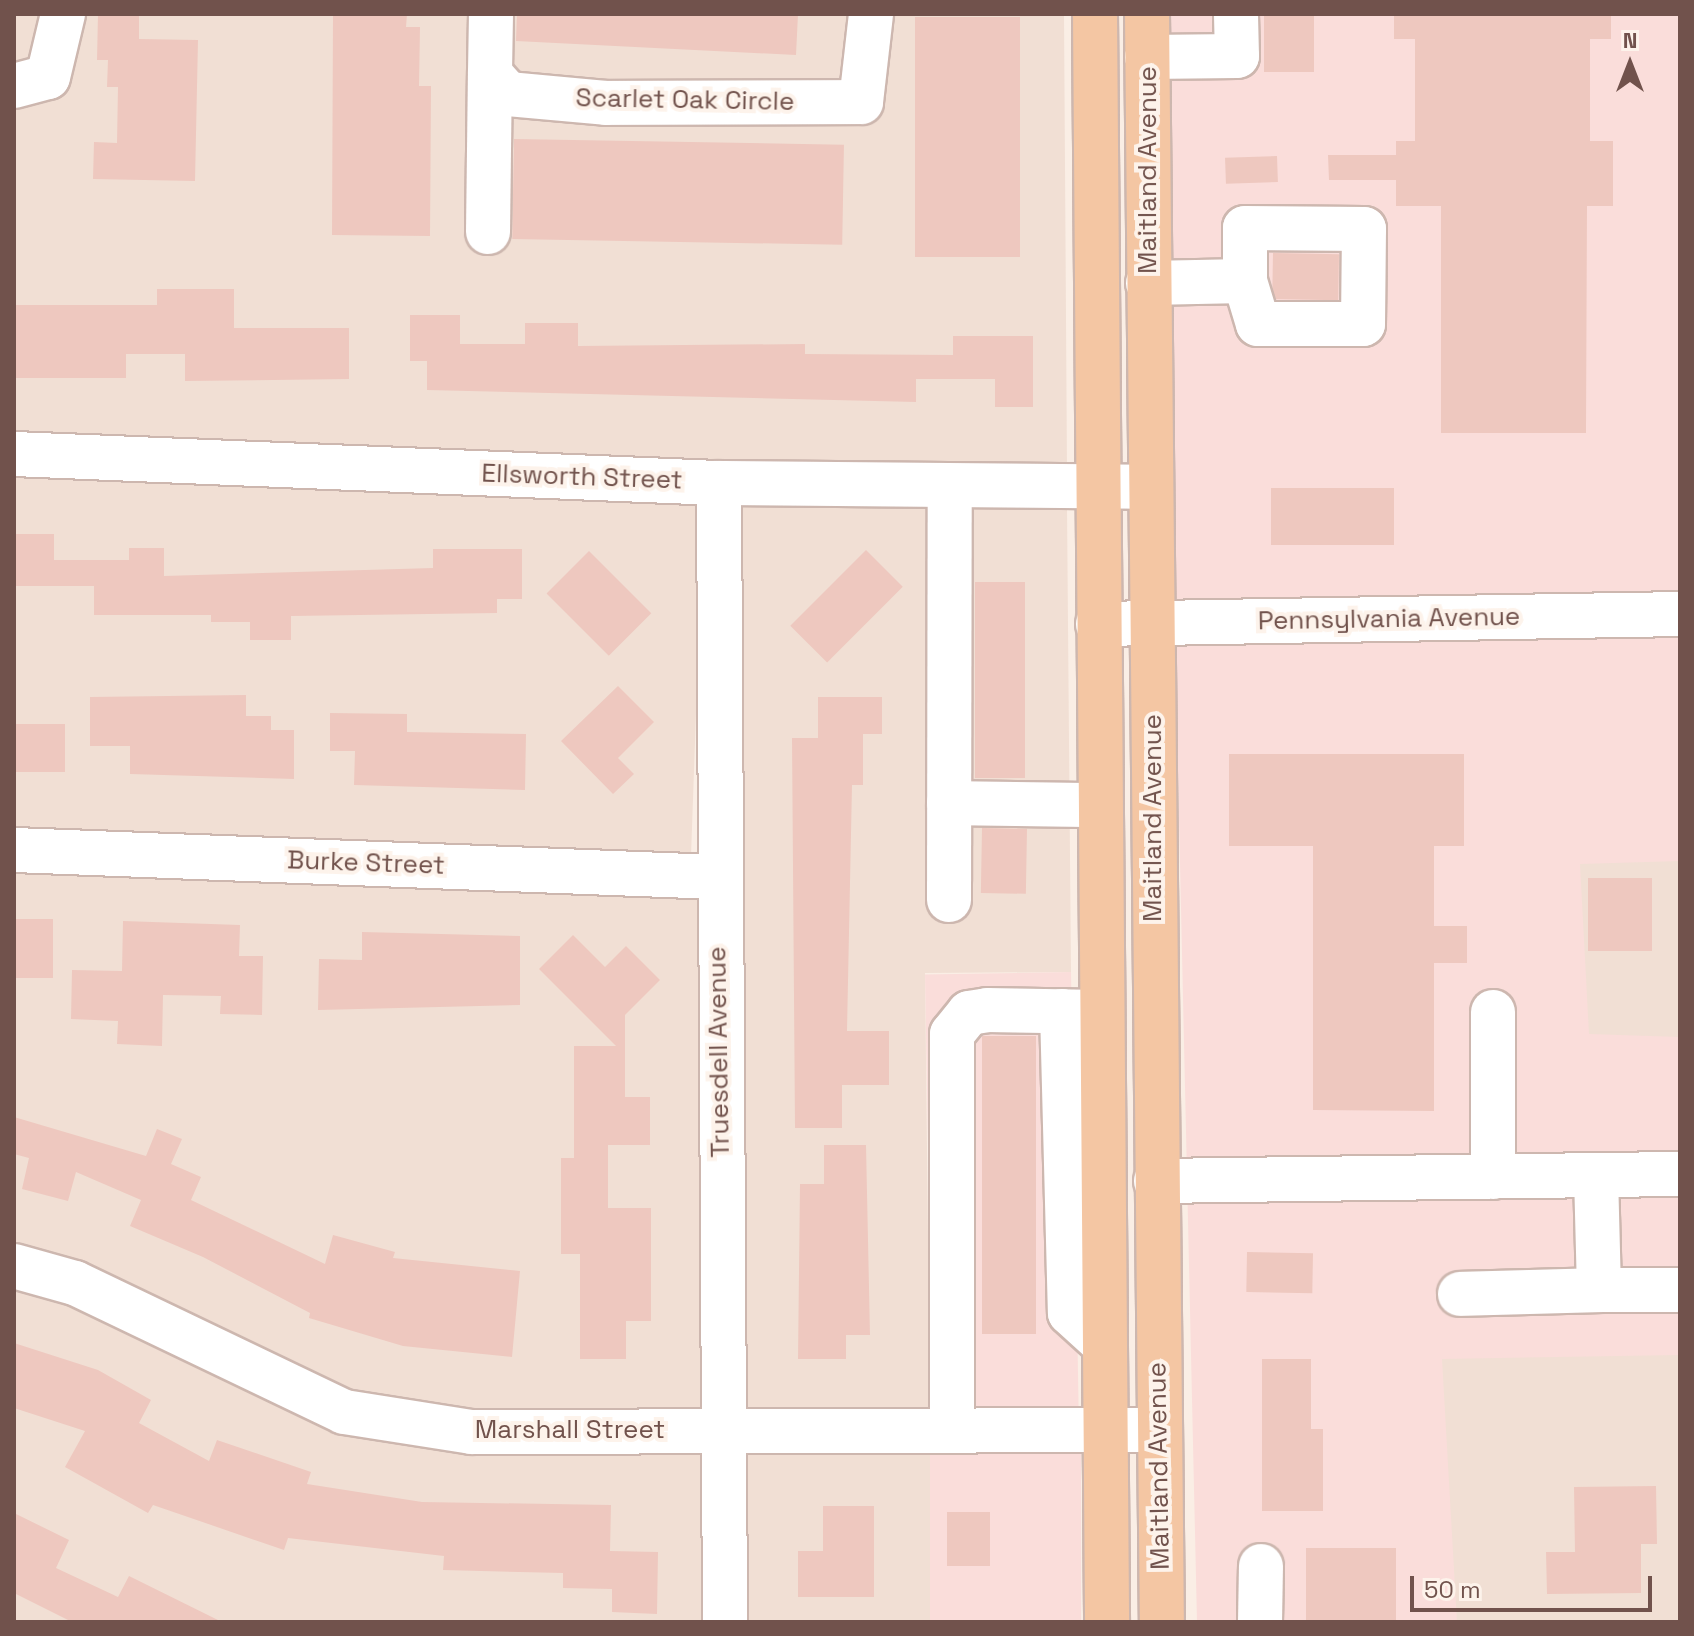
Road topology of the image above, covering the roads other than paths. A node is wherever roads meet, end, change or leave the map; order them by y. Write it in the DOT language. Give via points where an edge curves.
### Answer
graph roads {
  1 [pos="63,14"];
  2 [pos="491,14"];
  3 [pos="871,14"];
  4 [pos="1095,14"];
  5 [pos="1147,14"];
  6 [pos="1236,14"];
  7 [pos="1147,57"];
  8 [pos="490,74"];
  9 [pos="14,86"];
  10 [pos="488,232"];
  11 [pos="1245,281"];
  12 [pos="1148,283"];
  13 [pos="14,454"];
  14 [pos="719,483"];
  15 [pos="950,486"];
  16 [pos="1151,487"];
  17 [pos="1099,488"];
  18 [pos="1680,614"];
  19 [pos="1152,623"];
  20 [pos="1098,624"];
  21 [pos="949,803"];
  22 [pos="1100,805"];
  23 [pos="14,850"];
  24 [pos="717,877"];
  25 [pos="949,900"];
  26 [pos="1082,1011"];
  27 [pos="1493,1012"];
  28 [pos="1680,1174"];
  29 [pos="1596,1175"];
  30 [pos="1493,1177"];
  31 [pos="1156,1181"];
  32 [pos="14,1266"];
  33 [pos="1599,1290"];
  34 [pos="1677,1290"];
  35 [pos="1460,1294"];
  36 [pos="723,1429"];
  37 [pos="952,1429"];
  38 [pos="1104,1430"];
  39 [pos="1158,1430"];
  40 [pos="1261,1566"];
  41 [pos="725,1622"];
  42 [pos="1107,1622"];
  43 [pos="1162,1622"];
  44 [pos="1260,1622"];
  1 -- 9 [label="street" via="48,77"];
  2 -- 8 [label="street"];
  3 -- 8 [label="street, Scarlet Oak Circle" via="861,102 606,103 508,94"];
  4 -- 17 [label="main road, Maitland Avenue"];
  5 -- 7 [label="main road, Maitland Avenue"];
  6 -- 7 [label="street" via="1237,56"];
  7 -- 12 [label="main road, Maitland Avenue"];
  8 -- 10 [label="street"];
  11 -- 12 [label="street"];
  12 -- 16 [label="main road, Maitland Avenue"];
  13 -- 14 [label="street, Ellsworth Street"];
  14 -- 15 [label="street, Ellsworth Street"];
  14 -- 24 [label="street, Truesdell Avenue"];
  15 -- 17 [label="street, Ellsworth Street"];
  15 -- 21 [label="street"];
  16 -- 17 [label="street, Ellsworth Street"];
  16 -- 19 [label="main road, Maitland Avenue"];
  17 -- 20 [label="main road, Maitland Avenue"];
  18 -- 19 [label="street, Pennsylvania Avenue"];
  19 -- 20 [label="street, Pennsylvania Avenue"];
  19 -- 31 [label="main road, Maitland Avenue"];
  20 -- 22 [label="main road, Maitland Avenue"];
  21 -- 22 [label="street"];
  21 -- 25 [label="street"];
  22 -- 26 [label="main road, Maitland Avenue"];
  23 -- 24 [label="street, Burke Street"];
  24 -- 36 [label="street, Truesdell Avenue"];
  26 -- 37 [label="street" via="969,1013 952,1034"];
  26 -- 38 [label="main road, Maitland Avenue"];
  27 -- 30 [label="street"];
  28 -- 29 [label="street"];
  29 -- 30 [label="street"];
  29 -- 33 [label="street"];
  30 -- 31 [label="street"];
  31 -- 39 [label="main road, Maitland Avenue"];
  32 -- 36 [label="street, Marshall Street" via="75,1283 344,1412 471,1432"];
  33 -- 34 [label="street"];
  33 -- 35 [label="street"];
  36 -- 37 [label="street, Marshall Street"];
  36 -- 41 [label="street, Truesdell Avenue"];
  37 -- 38 [label="street, Marshall Street"];
  38 -- 39 [label="street, Marshall Street"];
  38 -- 42 [label="main road, Maitland Avenue"];
  39 -- 43 [label="main road, Maitland Avenue"];
  40 -- 44 [label="street"];
}
